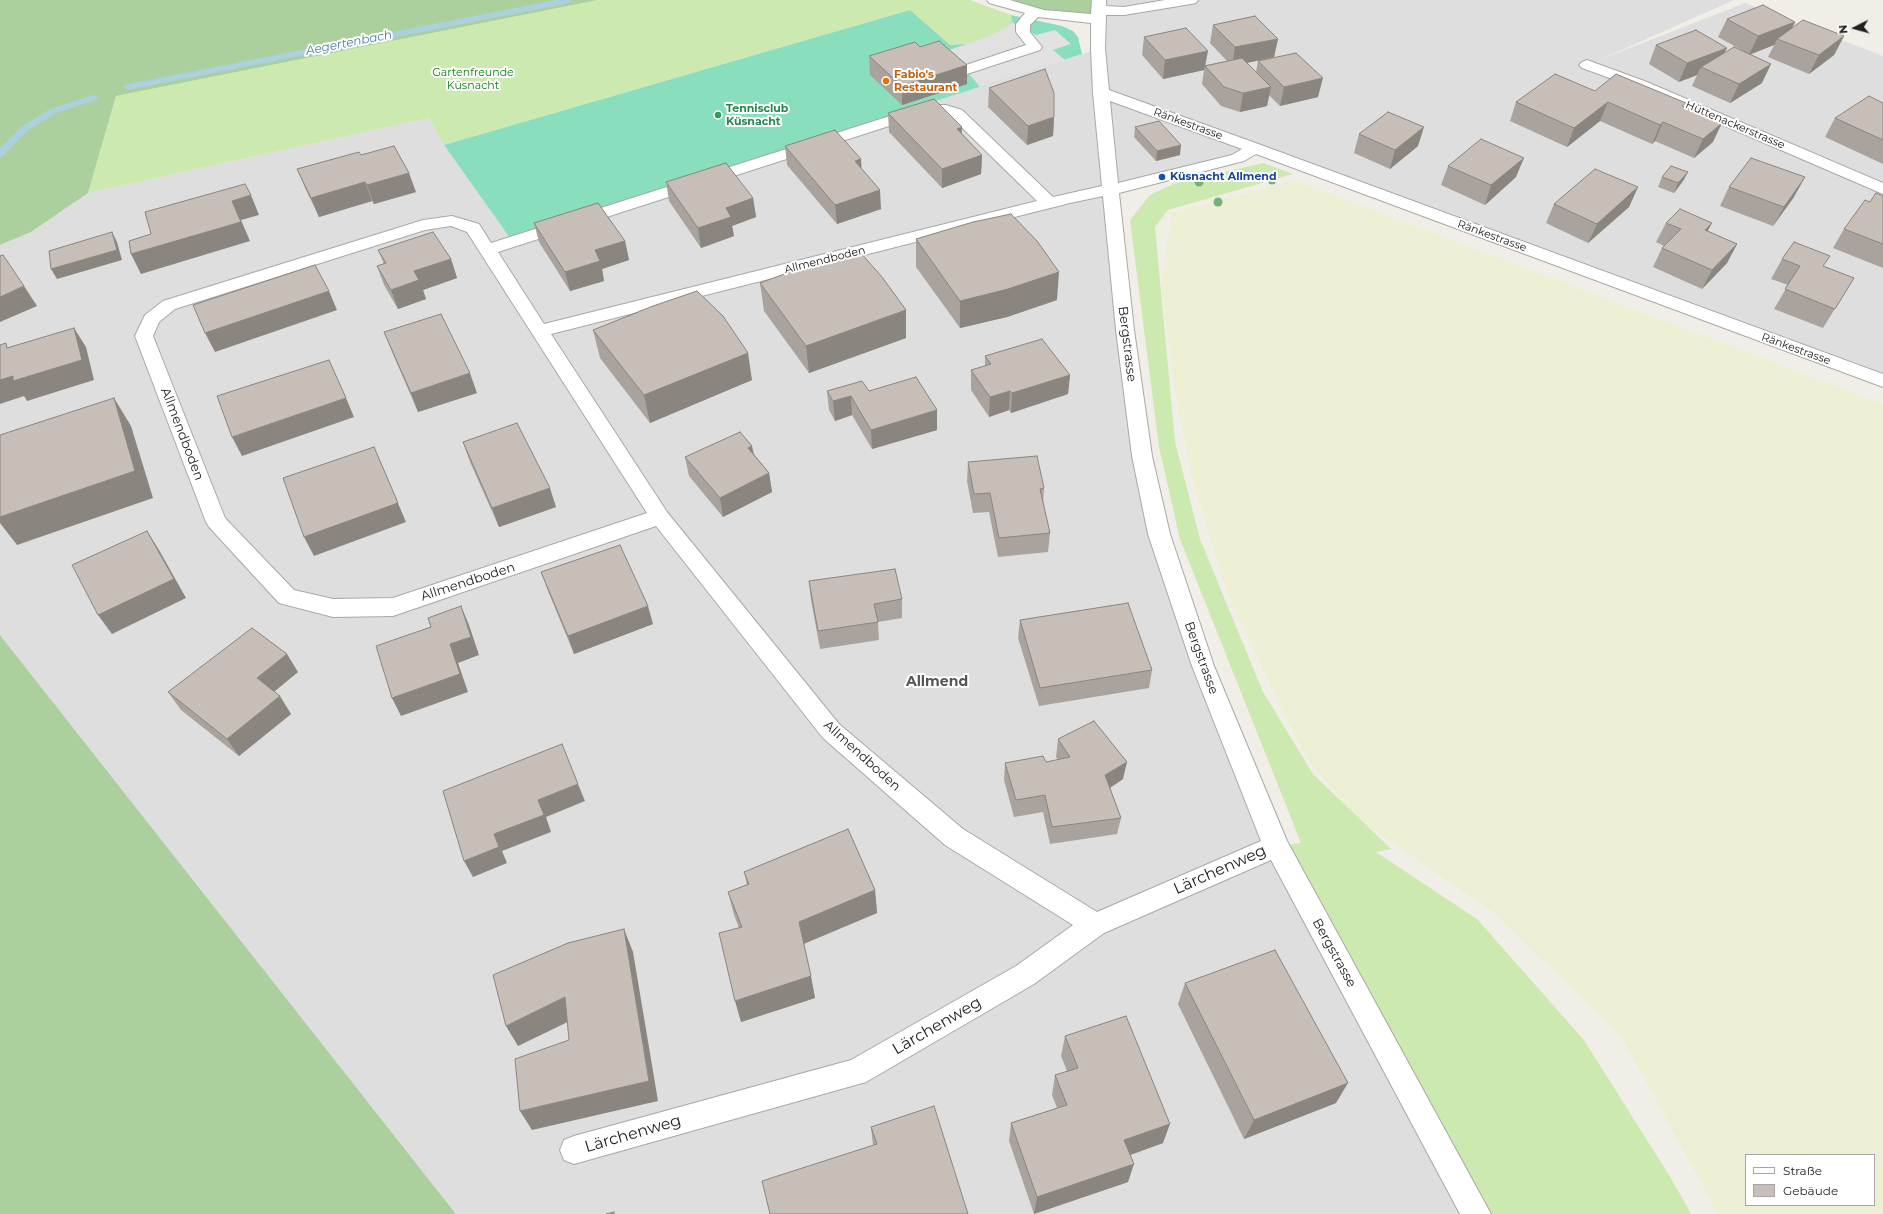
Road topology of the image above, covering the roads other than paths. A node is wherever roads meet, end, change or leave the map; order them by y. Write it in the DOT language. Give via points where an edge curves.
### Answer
graph roads {
  1 [pos="994,0"];
  2 [pos="1191,0"];
  3 [pos="1098,10"];
  4 [pos="1035,12"];
  5 [pos="1586,65"];
  6 [pos="962,71"];
  7 [pos="1101,94"];
  8 [pos="1255,148"];
  9 [pos="1883,189"];
  10 [pos="1111,190"];
  11 [pos="1049,203"];
  12 [pos="487,250"];
  13 [pos="539,331"];
  14 [pos="1883,381"];
  15 [pos="660,518"];
  16 [pos="1276,846"];
  17 [pos="1095,924"];
  18 [pos="574,1150"];
  19 [pos="1476,1214"];
  1 -- 4 [label="street"];
  2 -- 3 [label="street" via="1124,12"];
  3 -- 4 [label="street" via="1064,17"];
  3 -- 7 [label="street, Bergstrasse"];
  4 -- 6 [label="street" via="1023,24 1023,32 1035,47"];
  5 -- 9 [label="street, Hüttenackerstrasse" via="1642,85"];
  7 -- 8 [label="street, Ränkestrasse"];
  7 -- 10 [label="street, Bergstrasse"];
  8 -- 10 [label="street, Allmendboden" via="1238,158"];
  8 -- 14 [label="street, Ränkestrasse"];
  10 -- 11 [label="street, Allmendboden"];
  10 -- 16 [label="street, Bergstrasse" via="1125,330 1142,456 1158,534 1203,666"];
  11 -- 12 [label="street" via="956,113 932,110 918,112"];
  11 -- 13 [label="street, Allmendboden"];
  12 -- 13 [label="street, Allmendboden"];
  12 -- 15 [label="street, Allmendboden" via="473,228 452,221 423,225 169,306 151,319 144,336 216,522 287,597 332,608 393,607"];
  13 -- 15 [label="street, Allmendboden"];
  15 -- 17 [label="street, Allmendboden" via="831,731 954,837"];
  16 -- 17 [label="street, Lärchenweg"];
  16 -- 19 [label="street, Bergstrasse"];
  17 -- 18 [label="street, Lärchenweg" via="1026,976 856,1072"];
}
